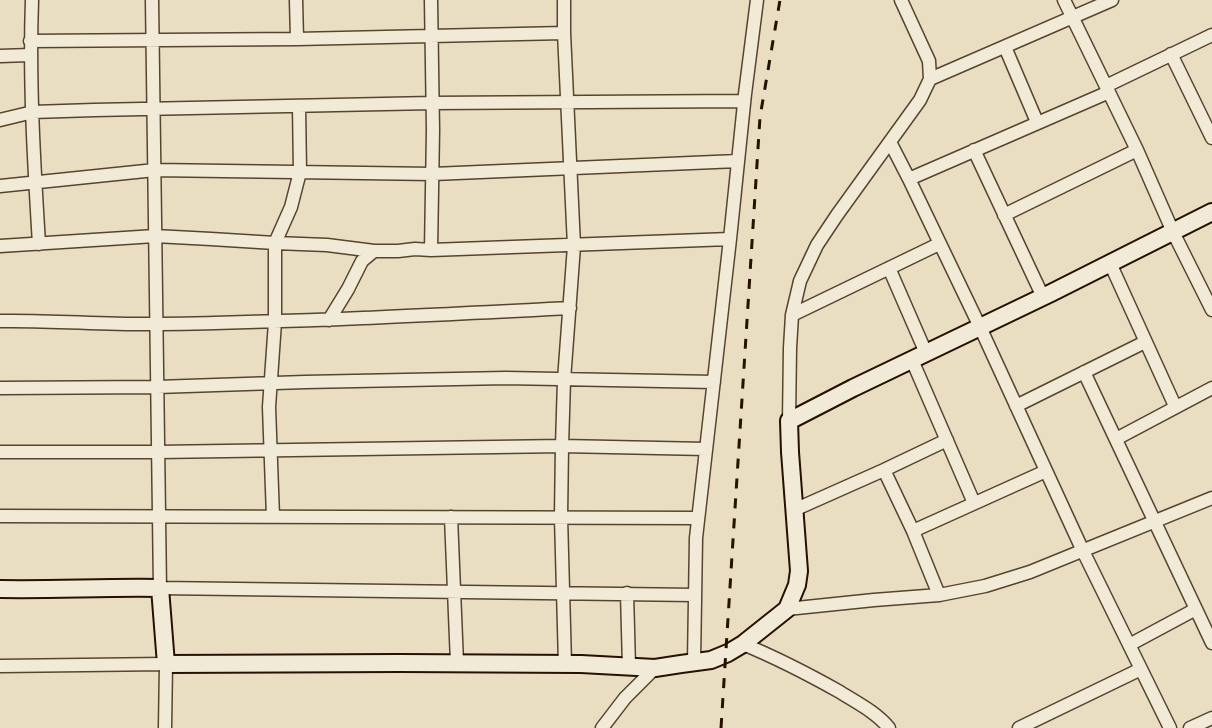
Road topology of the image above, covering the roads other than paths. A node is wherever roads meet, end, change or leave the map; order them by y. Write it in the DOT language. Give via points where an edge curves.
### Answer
graph roads {
  1 [pos="32,0"];
  2 [pos="152,0"];
  3 [pos="296,0"];
  4 [pos="431,0"];
  5 [pos="564,0"];
  6 [pos="757,0"];
  7 [pos="901,0"];
  8 [pos="1064,0"];
  9 [pos="1108,1"];
  10 [pos="1072,18"];
  11 [pos="564,33"];
  12 [pos="1212,35"];
  13 [pos="431,36"];
  14 [pos="297,39"];
  15 [pos="30,41"];
  16 [pos="153,41"];
  17 [pos="1005,47"];
  18 [pos="1171,54"];
  19 [pos="30,55"];
  20 [pos="0,56"];
  21 [pos="930,79"];
  22 [pos="1107,89"];
  23 [pos="744,101"];
  24 [pos="567,102"];
  25 [pos="432,103"];
  26 [pos="299,106"];
  27 [pos="154,109"];
  28 [pos="33,112"];
  29 [pos="0,120"];
  30 [pos="1208,120"];
  31 [pos="1037,122"];
  32 [pos="1212,138"];
  33 [pos="890,142"];
  34 [pos="974,150"];
  35 [pos="1137,150"];
  36 [pos="738,161"];
  37 [pos="570,168"];
  38 [pos="155,170"];
  39 [pos="300,172"];
  40 [pos="433,174"];
  41 [pos="909,179"];
  42 [pos="35,183"];
  43 [pos="0,186"];
  44 [pos="1212,212"];
  45 [pos="1004,215"];
  46 [pos="1173,232"];
  47 [pos="155,236"];
  48 [pos="730,240"];
  49 [pos="275,243"];
  50 [pos="39,244"];
  51 [pos="939,244"];
  52 [pos="0,246"];
  53 [pos="574,246"];
  54 [pos="431,250"];
  55 [pos="374,251"];
  56 [pos="1110,263"];
  57 [pos="889,268"];
  58 [pos="1043,297"];
  59 [pos="570,308"];
  60 [pos="1212,309"];
  61 [pos="792,315"];
  62 [pos="329,320"];
  63 [pos="0,321"];
  64 [pos="275,322"];
  65 [pos="156,324"];
  66 [pos="980,327"];
  67 [pos="1145,342"];
  68 [pos="919,356"];
  69 [pos="1084,372"];
  70 [pos="564,380"];
  71 [pos="271,382"];
  72 [pos="714,382"];
  73 [pos="157,387"];
  74 [pos="0,388"];
  75 [pos="1212,388"];
  76 [pos="1016,406"];
  77 [pos="1175,406"];
  78 [pos="789,421"];
  79 [pos="1116,439"];
  80 [pos="947,440"];
  81 [pos="562,446"];
  82 [pos="271,449"];
  83 [pos="706,449"];
  84 [pos="0,452"];
  85 [pos="158,452"];
  86 [pos="884,470"];
  87 [pos="1046,471"];
  88 [pos="1212,498"];
  89 [pos="975,503"];
  90 [pos="794,510"];
  91 [pos="0,516"];
  92 [pos="159,517"];
  93 [pos="273,517"];
  94 [pos="451,517"];
  95 [pos="561,517"];
  96 [pos="698,518"];
  97 [pos="1154,520"];
  98 [pos="913,531"];
  99 [pos="1082,549"];
  100 [pos="160,588"];
  101 [pos="0,589"];
  102 [pos="454,591"];
  103 [pos="564,593"];
  104 [pos="627,593"];
  105 [pos="695,595"];
  106 [pos="939,595"];
  107 [pos="787,609"];
  108 [pos="1196,609"];
  109 [pos="1212,641"];
  110 [pos="743,644"];
  111 [pos="1129,645"];
  112 [pos="694,662"];
  113 [pos="457,663"];
  114 [pos="166,664"];
  115 [pos="565,664"];
  116 [pos="0,666"];
  117 [pos="629,668"];
  118 [pos="655,668"];
  119 [pos="1141,669"];
  120 [pos="1212,718"];
  121 [pos="165,728"];
  122 [pos="602,728"];
  123 [pos="889,728"];
  124 [pos="1018,728"];
  125 [pos="1170,728"];
  126 [pos="1190,728"];
  1 -- 15 [label="street"];
  2 -- 16 [label="street"];
  3 -- 14 [label="street"];
  4 -- 13 [label="street"];
  5 -- 11 [label="street"];
  6 -- 23 [label="street"];
  7 -- 21 [label="street" via="929,61"];
  8 -- 10 [label="street"];
  9 -- 10 [label="street"];
  10 -- 17 [label="street"];
  10 -- 22 [label="street"];
  11 -- 13 [label="street"];
  11 -- 24 [label="street"];
  12 -- 18 [label="street"];
  13 -- 14 [label="street"];
  13 -- 25 [label="street"];
  14 -- 16 [label="street"];
  15 -- 16 [label="street"];
  15 -- 19 [label="street"];
  16 -- 27 [label="street"];
  17 -- 21 [label="street"];
  17 -- 31 [label="street"];
  18 -- 22 [label="street"];
  18 -- 30 [label="street"];
  19 -- 20 [label="street"];
  19 -- 28 [label="street"];
  21 -- 33 [label="street"];
  22 -- 31 [label="street"];
  22 -- 35 [label="street"];
  23 -- 24 [label="street"];
  23 -- 36 [label="street"];
  24 -- 25 [label="street"];
  24 -- 37 [label="street"];
  25 -- 26 [label="street"];
  25 -- 40 [label="street"];
  26 -- 27 [label="street"];
  26 -- 39 [label="street"];
  27 -- 28 [label="street"];
  27 -- 38 [label="street"];
  28 -- 29 [label="street"];
  28 -- 42 [label="street"];
  30 -- 32 [label="street"];
  31 -- 34 [label="street"];
  33 -- 41 [label="street"];
  33 -- 61 [label="street" via="817,245 800,281"];
  34 -- 41 [label="street"];
  34 -- 45 [label="street"];
  35 -- 45 [label="street"];
  35 -- 46 [label="street"];
  36 -- 37 [label="street"];
  36 -- 48 [label="street"];
  37 -- 40 [label="street"];
  37 -- 53 [label="street"];
  38 -- 39 [label="street"];
  38 -- 42 [label="street"];
  38 -- 47 [label="street"];
  39 -- 40 [label="street"];
  39 -- 49 [label="street" via="291,207"];
  40 -- 54 [label="street"];
  41 -- 51 [label="street"];
  42 -- 43 [label="street"];
  42 -- 50 [label="street"];
  44 -- 46 [label="street"];
  45 -- 58 [label="street"];
  46 -- 56 [label="street"];
  46 -- 60 [label="street"];
  47 -- 49 [label="street"];
  47 -- 50 [label="street"];
  47 -- 65 [label="street"];
  48 -- 53 [label="street"];
  48 -- 72 [label="street"];
  49 -- 55 [label="street" via="327,244"];
  49 -- 64 [label="street"];
  50 -- 52 [label="street"];
  51 -- 57 [label="street"];
  51 -- 66 [label="street"];
  53 -- 54 [label="street"];
  53 -- 59 [label="street"];
  54 -- 55 [label="street"];
  55 -- 62 [label="street" via="362,261"];
  56 -- 58 [label="street"];
  56 -- 67 [label="street"];
  57 -- 61 [label="street"];
  57 -- 68 [label="street"];
  58 -- 66 [label="street"];
  59 -- 62 [label="street"];
  59 -- 70 [label="street"];
  61 -- 78 [label="street"];
  62 -- 64 [label="street"];
  63 -- 65 [label="street"];
  64 -- 65 [label="street"];
  64 -- 71 [label="street"];
  65 -- 73 [label="street"];
  66 -- 68 [label="street"];
  66 -- 76 [label="street"];
  67 -- 69 [label="street"];
  67 -- 77 [label="street"];
  68 -- 78 [label="street"];
  68 -- 80 [label="street"];
  69 -- 76 [label="street"];
  69 -- 79 [label="street"];
  70 -- 71 [label="street"];
  70 -- 72 [label="street"];
  70 -- 81 [label="street"];
  71 -- 73 [label="street"];
  71 -- 82 [label="street"];
  72 -- 83 [label="street"];
  73 -- 74 [label="street"];
  73 -- 85 [label="street"];
  75 -- 77 [label="street"];
  76 -- 87 [label="street"];
  77 -- 79 [label="street"];
  78 -- 90 [label="street"];
  79 -- 97 [label="street"];
  80 -- 86 [label="street"];
  80 -- 89 [label="street"];
  81 -- 82 [label="street"];
  81 -- 83 [label="street"];
  81 -- 95 [label="street"];
  82 -- 85 [label="street"];
  82 -- 93 [label="street"];
  83 -- 96 [label="street"];
  84 -- 85 [label="street"];
  85 -- 92 [label="street"];
  86 -- 90 [label="street"];
  86 -- 98 [label="street"];
  87 -- 89 [label="street"];
  87 -- 99 [label="street"];
  88 -- 97 [label="street"];
  89 -- 98 [label="street"];
  90 -- 107 [label="street" via="799,571"];
  91 -- 92 [label="street"];
  92 -- 93 [label="street"];
  92 -- 100 [label="street"];
  93 -- 94 [label="street"];
  94 -- 95 [label="street"];
  94 -- 102 [label="street"];
  95 -- 96 [label="street"];
  95 -- 103 [label="street"];
  96 -- 105 [label="street"];
  97 -- 99 [label="street"];
  97 -- 108 [label="street"];
  98 -- 106 [label="street"];
  99 -- 106 [label="street" via="1029,572"];
  99 -- 111 [label="street"];
  100 -- 101 [label="street"];
  100 -- 102 [label="street"];
  100 -- 114 [label="street"];
  102 -- 103 [label="street"];
  102 -- 113 [label="street"];
  103 -- 104 [label="street"];
  103 -- 115 [label="street"];
  104 -- 105 [label="street"];
  104 -- 117 [label="street"];
  105 -- 112 [label="street"];
  106 -- 107 [label="street"];
  107 -- 110 [label="street"];
  108 -- 109 [label="street"];
  108 -- 111 [label="street"];
  110 -- 112 [label="street" via="711,660"];
  110 -- 123 [label="street" via="804,671 865,707"];
  111 -- 119 [label="street"];
  112 -- 118 [label="street"];
  113 -- 114 [label="street"];
  113 -- 115 [label="street"];
  114 -- 116 [label="street"];
  114 -- 121 [label="street"];
  115 -- 117 [label="street"];
  117 -- 118 [label="street"];
  118 -- 122 [label="street"];
  119 -- 124 [label="street"];
  119 -- 125 [label="street"];
  120 -- 126 [label="street"];
}
